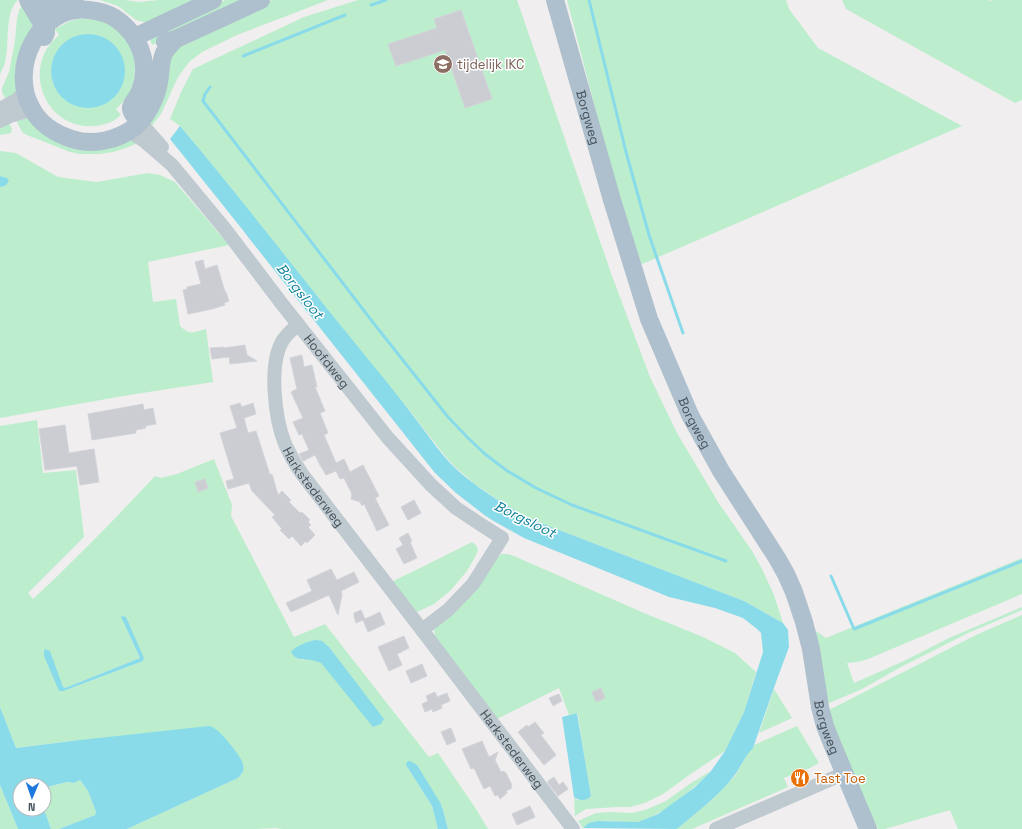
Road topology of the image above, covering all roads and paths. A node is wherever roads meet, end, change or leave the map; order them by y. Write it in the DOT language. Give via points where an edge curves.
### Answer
graph roads {
  1 [pos="28,0"];
  2 [pos="213,0"];
  3 [pos="262,0"];
  4 [pos="555,0"];
  5 [pos="47,2"];
  6 [pos="44,26"];
  7 [pos="138,35"];
  8 [pos="156,61"];
  9 [pos="25,91"];
  10 [pos="37,108"];
  11 [pos="0,109"];
  12 [pos="0,121"];
  13 [pos="134,123"];
  14 [pos="298,324"];
  15 [pos="422,630"];
  16 [pos="845,773"];
  17 [pos="573,829"];
  18 [pos="716,829"];
  19 [pos="868,829"];
  1 -- 6 [label="main road"];
  2 -- 7 [label="main road"];
  3 -- 8 [label="main road" via="176,39"];
  4 -- 16 [label="main road, Borgweg" via="649,319 690,415 721,471 786,574 806,629 821,713"];
  5 -- 7 [label="main road" via="56,6 89,2 112,7 132,21"];
  6 -- 7 [label="main road" via="70,11 84,9 113,16"];
  6 -- 9 [label="main road" via="27,56"];
  6 -- 10 [label="main road" via="46,33 34,58 32,77"];
  7 -- 8 [label="main road" via="147,43"];
  7 -- 13 [label="main road" via="144,72 139,92 131,108"];
  8 -- 13 [label="main road" via="160,81 158,90 149,108"];
  9 -- 10 [label="main road"];
  9 -- 11 [label="street" via="17,100"];
  10 -- 12 [label="street"];
  10 -- 13 [label="main road" via="41,120 51,129 76,140 104,141 117,137"];
  13 -- 14 [label="street, Hoofdweg" via="143,140 172,165"];
  14 -- 15 [label="street, Harkstederweg" via="284,339 277,354 274,371 274,390 285,443 302,474"];
  14 -- 15 [label="street, Hoofdweg" via="388,438 431,485 456,508 502,538 473,584 448,610"];
  15 -- 17 [label="street, Harkstederweg"];
  16 -- 18 [label="street"];
  16 -- 19 [label="main road, Borgweg"];
}
